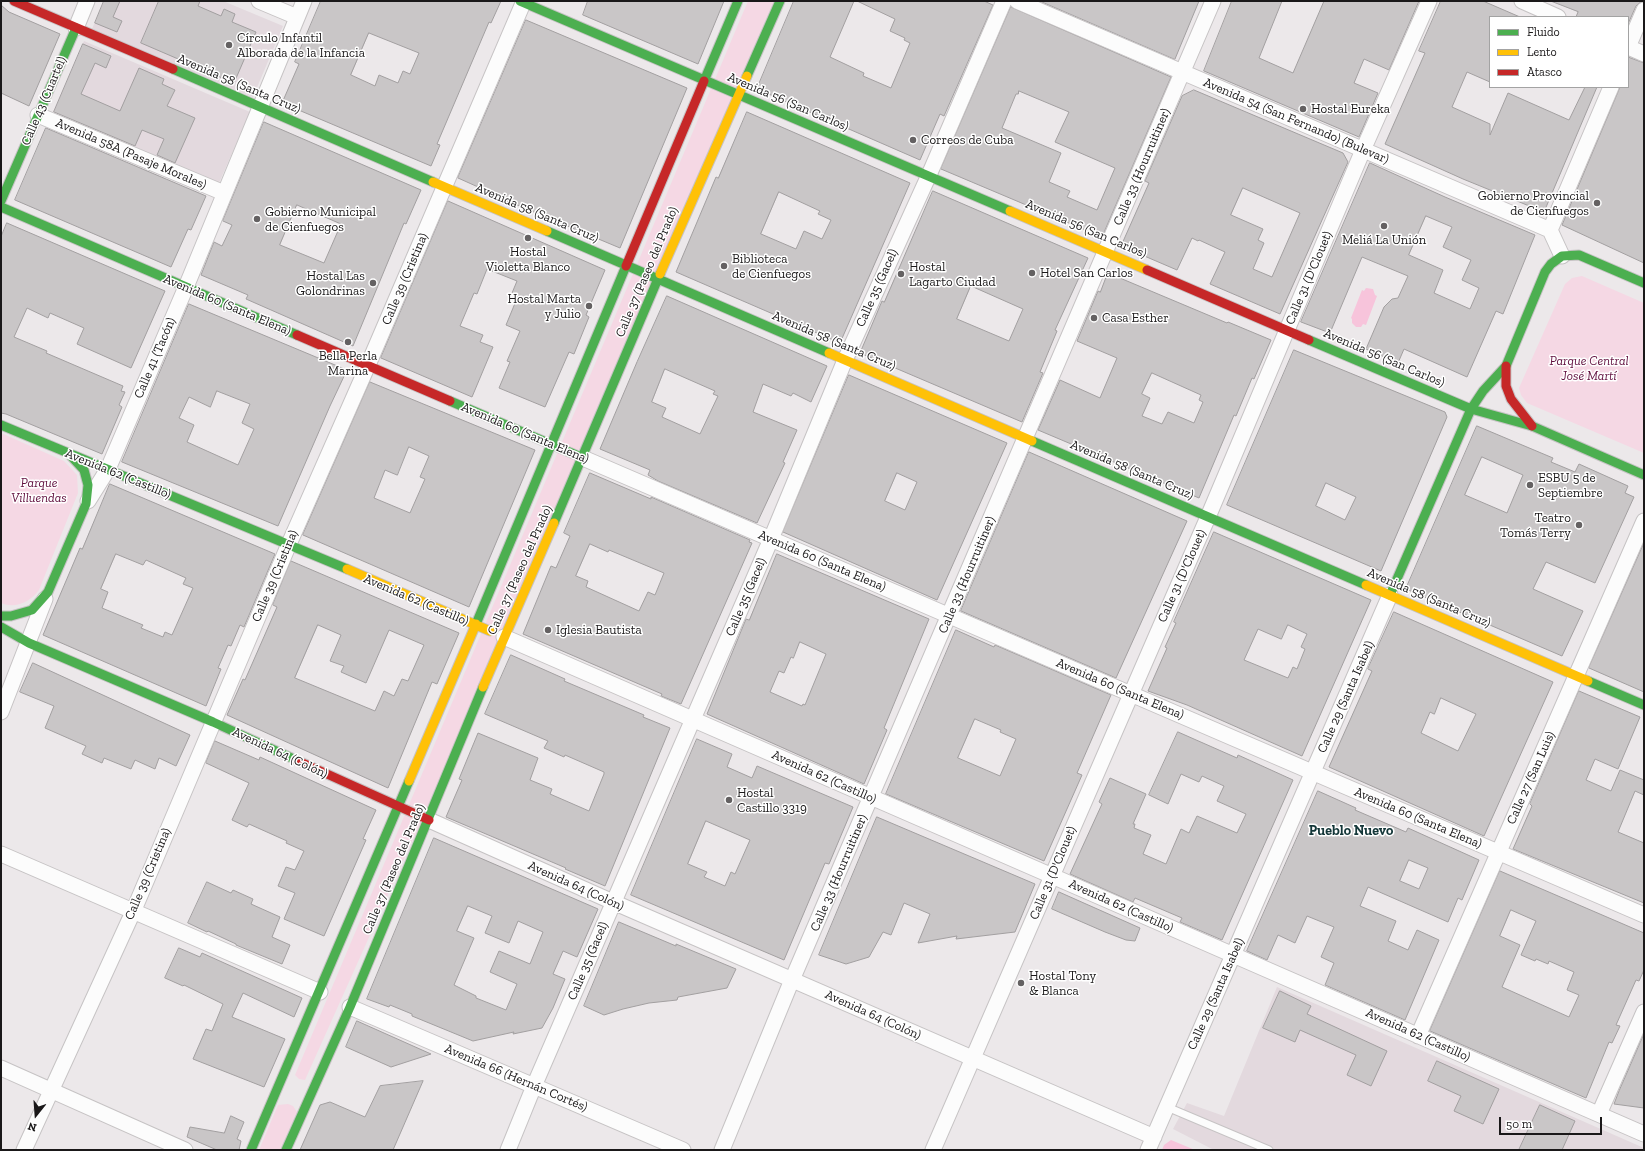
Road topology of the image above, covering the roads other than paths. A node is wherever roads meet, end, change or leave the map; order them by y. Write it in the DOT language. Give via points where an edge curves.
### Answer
graph roads {
  1 [pos="14,1"];
  2 [pos="87,1"];
  3 [pos="260,1"];
  4 [pos="304,1"];
  5 [pos="522,1"];
  6 [pos="738,1"];
  7 [pos="780,1"];
  8 [pos="1004,1"];
  9 [pos="1017,1"];
  10 [pos="1213,1"];
  11 [pos="1429,1"];
  12 [pos="1522,1"];
  13 [pos="1644,10"];
  14 [pos="1556,16"];
  15 [pos="298,17"];
  16 [pos="76,28"];
  17 [pos="1629,45"];
  18 [pos="1629,47"];
  19 [pos="1644,54"];
  20 [pos="1183,73"];
  21 [pos="704,80"];
  22 [pos="1611,88"];
  23 [pos="738,95"];
  24 [pos="259,107"];
  25 [pos="38,115"];
  26 [pos="1364,150"];
  27 [pos="929,175"];
  28 [pos="444,187"];
  29 [pos="224,193"];
  30 [pos="1,201"];
  31 [pos="1,207"];
  32 [pos="1550,230"];
  33 [pos="1106,252"];
  34 [pos="1562,256"];
  35 [pos="626,265"];
  36 [pos="658,279"];
  37 [pos="1644,283"];
  38 [pos="186,287"];
  39 [pos="1287,331"];
  40 [pos="845,360"];
  41 [pos="368,366"];
  42 [pos="1506,366"];
  43 [pos="1471,409"];
  44 [pos="1,424"];
  45 [pos="1532,426"];
  46 [pos="1026,438"];
  47 [pos="552,444"];
  48 [pos="69,454"];
  49 [pos="583,458"];
  50 [pos="108,469"];
  51 [pos="1644,475"];
  52 [pos="86,504"];
  53 [pos="1208,517"];
  54 [pos="1644,521"];
  55 [pos="771,539"];
  56 [pos="289,544"];
  57 [pos="48,592"];
  58 [pos="1390,595"];
  59 [pos="1,616"];
  60 [pos="949,616"];
  61 [pos="476,625"];
  62 [pos="1,627"];
  63 [pos="504,638"];
  64 [pos="29,643"];
  65 [pos="1576,676"];
  66 [pos="1130,694"];
  67 [pos="1644,705"];
  68 [pos="1,712"];
  69 [pos="693,720"];
  70 [pos="213,722"];
  71 [pos="1313,772"];
  72 [pos="872,797"];
  73 [pos="399,807"];
  74 [pos="429,820"];
  75 [pos="1499,852"];
  76 [pos="1,854"];
  77 [pos="1051,876"];
  78 [pos="613,902"];
  79 [pos="133,912"];
  80 [pos="1644,915"];
  81 [pos="1233,955"];
  82 [pos="793,980"];
  83 [pos="320,992"];
  84 [pos="350,1007"];
  85 [pos="1644,1012"];
  86 [pos="1418,1036"];
  87 [pos="972,1058"];
  88 [pos="287,1067"];
  89 [pos="1,1068"];
  90 [pos="315,1082"];
  91 [pos="290,1084"];
  92 [pos="534,1086"];
  93 [pos="304,1088"];
  94 [pos="51,1090"];
  95 [pos="284,1100"];
  96 [pos="272,1102"];
  97 [pos="295,1102"];
  98 [pos="1167,1107"];
  99 [pos="302,1114"];
  100 [pos="1599,1114"];
  101 [pos="1644,1134"];
  102 [pos="1151,1143"];
  103 [pos="24,1150"];
  104 [pos="184,1150"];
  105 [pos="251,1150"];
  106 [pos="286,1150"];
  107 [pos="508,1150"];
  108 [pos="683,1150"];
  109 [pos="722,1150"];
  110 [pos="933,1150"];
  111 [pos="1269,1150"];
  1 -- 16 [label="main road, Avenida 58 (Santa Cruz)"];
  2 -- 16 [label="street, Calle 43 (Cuartel)"];
  3 -- 15 [label="street"];
  4 -- 15 [label="street, Calle 41 (Tacón)"];
  5 -- 21 [label="main road, Avenida 56 (San Carlos)"];
  5 -- 28 [label="street, Calle 39 (Cristina)"];
  6 -- 21 [label="main road, Calle 37 (Paseo del Prado)"];
  7 -- 23 [label="main road, Calle 37 (Paseo del Prado)"];
  8 -- 27 [label="street, Calle 35 (Gacel)"];
  9 -- 20 [label="street, Avenida 54 (San Fernando) (Bulevar)"];
  10 -- 20 [label="street, Calle 33 (Hourruitiner)"];
  11 -- 26 [label="street, Calle 31 (D'Clouet)"];
  12 -- 14 [label="street"];
  13 -- 17 [label="street"];
  15 -- 24 [label="street, Calle 41 (Tacón)"];
  16 -- 24 [label="main road, Avenida 58 (Santa Cruz)"];
  16 -- 25 [label="main road, Calle 43 (Cuartel)"];
  18 -- 19 [label="street"];
  20 -- 26 [label="street, Avenida 54 (San Fernando) (Bulevar)"];
  20 -- 33 [label="street, Calle 33 (Hourruitiner)"];
  21 -- 23 [label="main road, Avenida 56 (San Carlos)"];
  21 -- 35 [label="main road, Calle 37 (Paseo del Prado)"];
  22 -- 32 [label="street"];
  23 -- 27 [label="main road, Avenida 56 (San Carlos)"];
  23 -- 36 [label="main road, Calle 37 (Paseo del Prado)"];
  24 -- 28 [label="main road, Avenida 58 (Santa Cruz)"];
  24 -- 29 [label="street, Calle 41 (Tacón)"];
  25 -- 29 [label="street, Avenida 58A (Pasaje Morales)"];
  25 -- 30 [label="main road, Calle 43 (Cuartel)"];
  26 -- 32 [label="street, Avenida 54 (San Fernando) (Bulevar)"];
  26 -- 39 [label="street, Calle 31 (D'Clouet)"];
  27 -- 33 [label="main road, Avenida 56 (San Carlos)"];
  27 -- 40 [label="street, Calle 35 (Gacel)"];
  28 -- 35 [label="main road, Avenida 58 (Santa Cruz)"];
  28 -- 41 [label="street, Calle 39 (Cristina)"];
  29 -- 38 [label="street, Calle 41 (Tacón)"];
  31 -- 38 [label="main road, Avenida 60 (Santa Elena)"];
  32 -- 34 [label="street"];
  33 -- 39 [label="main road, Avenida 56 (San Carlos)"];
  33 -- 46 [label="street, Calle 33 (Hourruitiner)"];
  34 -- 37 [label="main road" via="1579,255"];
  34 -- 42 [label="main road, Calle 29 (Santa Isabel)" via="1545,272"];
  35 -- 36 [label="main road, Avenida 58 (Santa Cruz)"];
  35 -- 47 [label="main road, Calle 37 (Paseo del Prado)"];
  36 -- 40 [label="main road, Avenida 58 (Santa Cruz)"];
  36 -- 49 [label="main road, Calle 37 (Paseo del Prado)"];
  38 -- 41 [label="main road, Avenida 60 (Santa Elena)"];
  38 -- 50 [label="street, Calle 41 (Tacón)"];
  39 -- 43 [label="main road, Avenida 56 (San Carlos)"];
  39 -- 53 [label="street, Calle 31 (D'Clouet)"];
  40 -- 46 [label="main road, Avenida 58 (Santa Cruz)"];
  40 -- 55 [label="street, Calle 35 (Gacel)"];
  41 -- 47 [label="main road, Avenida 60 (Santa Elena)"];
  41 -- 56 [label="street, Calle 39 (Cristina)"];
  42 -- 43 [label="main road, Calle 29 (Santa Isabel)" via="1483,391"];
  42 -- 45 [label="main road" via="1506,386 1511,399"];
  43 -- 45 [label="main road, Avenida 56 (San Carlos)"];
  43 -- 58 [label="main road, Calle 29 (Santa Isabel)"];
  44 -- 48 [label="main road, Avenida 62 (Castillo)"];
  45 -- 51 [label="main road, Avenida 56 (San Carlos)"];
  46 -- 53 [label="main road, Avenida 58 (Santa Cruz)"];
  46 -- 60 [label="street, Calle 33 (Hourruitiner)"];
  47 -- 49 [label="main road, Avenida 60 (Santa Elena)"];
  47 -- 61 [label="main road, Calle 37 (Paseo del Prado)"];
  48 -- 50 [label="main road, Avenida 62 (Castillo)"];
  48 -- 52 [label="main road" via="84,470 88,485"];
  49 -- 55 [label="street, Avenida 60 (Santa Elena)"];
  49 -- 63 [label="main road, Calle 37 (Paseo del Prado)"];
  50 -- 52 [label="street, Calle 41 (Tacón)"];
  50 -- 56 [label="main road, Avenida 62 (Castillo)"];
  52 -- 57 [label="main road, Calle 41 (Tacón)"];
  53 -- 58 [label="main road, Avenida 58 (Santa Cruz)"];
  53 -- 66 [label="street, Calle 31 (D'Clouet)"];
  54 -- 65 [label="street, Calle 27 (San Luis)"];
  55 -- 60 [label="street, Avenida 60 (Santa Elena)"];
  55 -- 69 [label="street, Calle 35 (Gacel)"];
  56 -- 61 [label="main road, Avenida 62 (Castillo)"];
  56 -- 70 [label="street, Calle 39 (Cristina)"];
  57 -- 59 [label="main road" via="32,610"];
  57 -- 64 [label="street, Calle 41 (Tacón)"];
  58 -- 65 [label="main road, Avenida 58 (Santa Cruz)"];
  58 -- 71 [label="street, Calle 29 (Santa Isabel)"];
  60 -- 66 [label="street, Avenida 60 (Santa Elena)"];
  60 -- 72 [label="street, Calle 33 (Hourruitiner)"];
  61 -- 63 [label="main road, Avenida 62 (Castillo)"];
  61 -- 73 [label="main road, Calle 37 (Paseo del Prado)"];
  62 -- 64 [label="main road, Avenida 64 (Colón)"];
  63 -- 69 [label="street, Avenida 62 (Castillo)"];
  63 -- 74 [label="main road, Calle 37 (Paseo del Prado)"];
  64 -- 68 [label="street, Calle 41 (Tacón)"];
  64 -- 70 [label="main road, Avenida 64 (Colón)"];
  65 -- 67 [label="main road, Avenida 58 (Santa Cruz)"];
  65 -- 75 [label="street, Calle 27 (San Luis)"];
  66 -- 71 [label="street, Avenida 60 (Santa Elena)"];
  66 -- 77 [label="street, Calle 31 (D'Clouet)"];
  69 -- 72 [label="street, Avenida 62 (Castillo)"];
  69 -- 78 [label="street, Calle 35 (Gacel)"];
  70 -- 73 [label="main road, Avenida 64 (Colón)"];
  70 -- 79 [label="street, Calle 39 (Cristina)"];
  71 -- 75 [label="street, Avenida 60 (Santa Elena)"];
  71 -- 81 [label="street, Calle 29 (Santa Isabel)"];
  72 -- 77 [label="street, Avenida 62 (Castillo)"];
  72 -- 82 [label="street, Calle 33 (Hourruitiner)"];
  73 -- 74 [label="main road, Avenida 64 (Colón)"];
  73 -- 83 [label="main road, Calle 37 (Paseo del Prado)"];
  74 -- 78 [label="street, Avenida 64 (Colón)"];
  74 -- 84 [label="main road, Calle 37 (Paseo del Prado)"];
  75 -- 80 [label="street, Avenida 60 (Santa Elena)"];
  75 -- 86 [label="street, Calle 27 (San Luis)"];
  76 -- 79 [label="street"];
  77 -- 81 [label="street, Avenida 62 (Castillo)"];
  77 -- 87 [label="street, Calle 31 (D'Clouet)"];
  78 -- 82 [label="street, Avenida 64 (Colón)"];
  78 -- 92 [label="street, Calle 35 (Gacel)"];
  79 -- 83 [label="street"];
  79 -- 94 [label="street, Calle 39 (Cristina)"];
  81 -- 86 [label="street, Avenida 62 (Castillo)"];
  81 -- 98 [label="street, Calle 29 (Santa Isabel)"];
  82 -- 87 [label="street, Avenida 64 (Colón)"];
  82 -- 109 [label="street, Calle 33 (Hourruitiner)"];
  83 -- 88 [label="main road, Calle 37 (Paseo del Prado)"];
  84 -- 90 [label="main road, Calle 37 (Paseo del Prado)"];
  84 -- 92 [label="street, Avenida 66 (Hernán Cortés)"];
  85 -- 100 [label="street"];
  86 -- 100 [label="street, Avenida 62 (Castillo)"];
  87 -- 102 [label="street, Avenida 64 (Colón)"];
  87 -- 110 [label="street, Calle 31 (D'Clouet)"];
  88 -- 91 [label="main road"];
  88 -- 96 [label="main road, Calle 37 (Paseo del Prado)"];
  89 -- 94 [label="street"];
  90 -- 93 [label="main road"];
  90 -- 99 [label="main road, Calle 37 (Paseo del Prado)"];
  92 -- 107 [label="street, Calle 35 (Gacel)"];
  92 -- 108 [label="street, Avenida 66 (Hernán Cortés)"];
  94 -- 103 [label="street, Calle 39 (Cristina)"];
  94 -- 104 [label="street"];
  95 -- 96 [label="main road"];
  96 -- 105 [label="main road, Calle 37 (Paseo del Prado)"];
  97 -- 99 [label="main road" via="300,1106"];
  98 -- 102 [label="street, Calle 29 (Santa Isabel)"];
  98 -- 111 [label="lane"];
  99 -- 106 [label="main road, Calle 37 (Paseo del Prado)"];
  100 -- 101 [label="street, Avenida 62 (Castillo)"];
}
